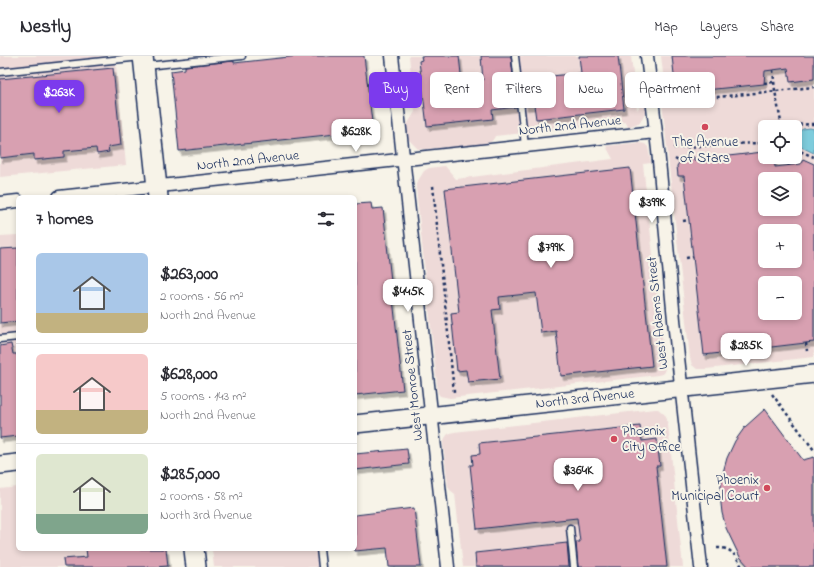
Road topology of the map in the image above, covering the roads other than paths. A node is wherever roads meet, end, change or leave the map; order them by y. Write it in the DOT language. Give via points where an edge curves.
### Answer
graph roads {
  1 [pos="242,56"];
  2 [pos="392,56"];
  3 [pos="515,56"];
  4 [pos="647,56"];
  5 [pos="143,60"];
  6 [pos="0,72"];
  7 [pos="655,132"];
  8 [pos="525,146"];
  9 [pos="403,159"];
  10 [pos="157,192"];
  11 [pos="98,195"];
  12 [pos="16,201"];
  13 [pos="0,204"];
  14 [pos="16,337"];
  15 [pos="0,339"];
  16 [pos="814,374"];
  17 [pos="681,389"];
  18 [pos="431,415"];
  19 [pos="357,424"];
  20 [pos="16,463"];
  21 [pos="0,465"];
  22 [pos="570,528"];
  23 [pos="194,551"];
  24 [pos="320,551"];
  25 [pos="196,567"];
  26 [pos="322,567"];
  27 [pos="448,567"];
  28 [pos="574,567"];
  29 [pos="701,567"];
  1 -- 5 [label="lane"];
  2 -- 9 [label="street, West Monroe Street"];
  3 -- 8 [label="lane"];
  4 -- 7 [label="street, West Adams Street"];
  5 -- 6 [label="lane"];
  5 -- 10 [label="main road"];
  7 -- 8 [label="street, North 2nd Avenue"];
  7 -- 17 [label="street, West Adams Street"];
  8 -- 9 [label="street, North 2nd Avenue"];
  9 -- 10 [label="street, North 2nd Avenue"];
  9 -- 18 [label="street, West Monroe Street"];
  10 -- 11 [label="street, North 2nd Avenue"];
  12 -- 13 [label="street"];
  14 -- 15 [label="lane"];
  16 -- 17 [label="street, North 3rd Avenue"];
  17 -- 18 [label="street, North 3rd Avenue"];
  17 -- 29 [label="street, West Adams Street"];
  18 -- 19 [label="street, North 3rd Avenue"];
  18 -- 27 [label="street, West Monroe Street"];
  20 -- 21 [label="street"];
  22 -- 28 [label="lane"];
  23 -- 25 [label="main road"];
  24 -- 26 [label="lane"];
}
